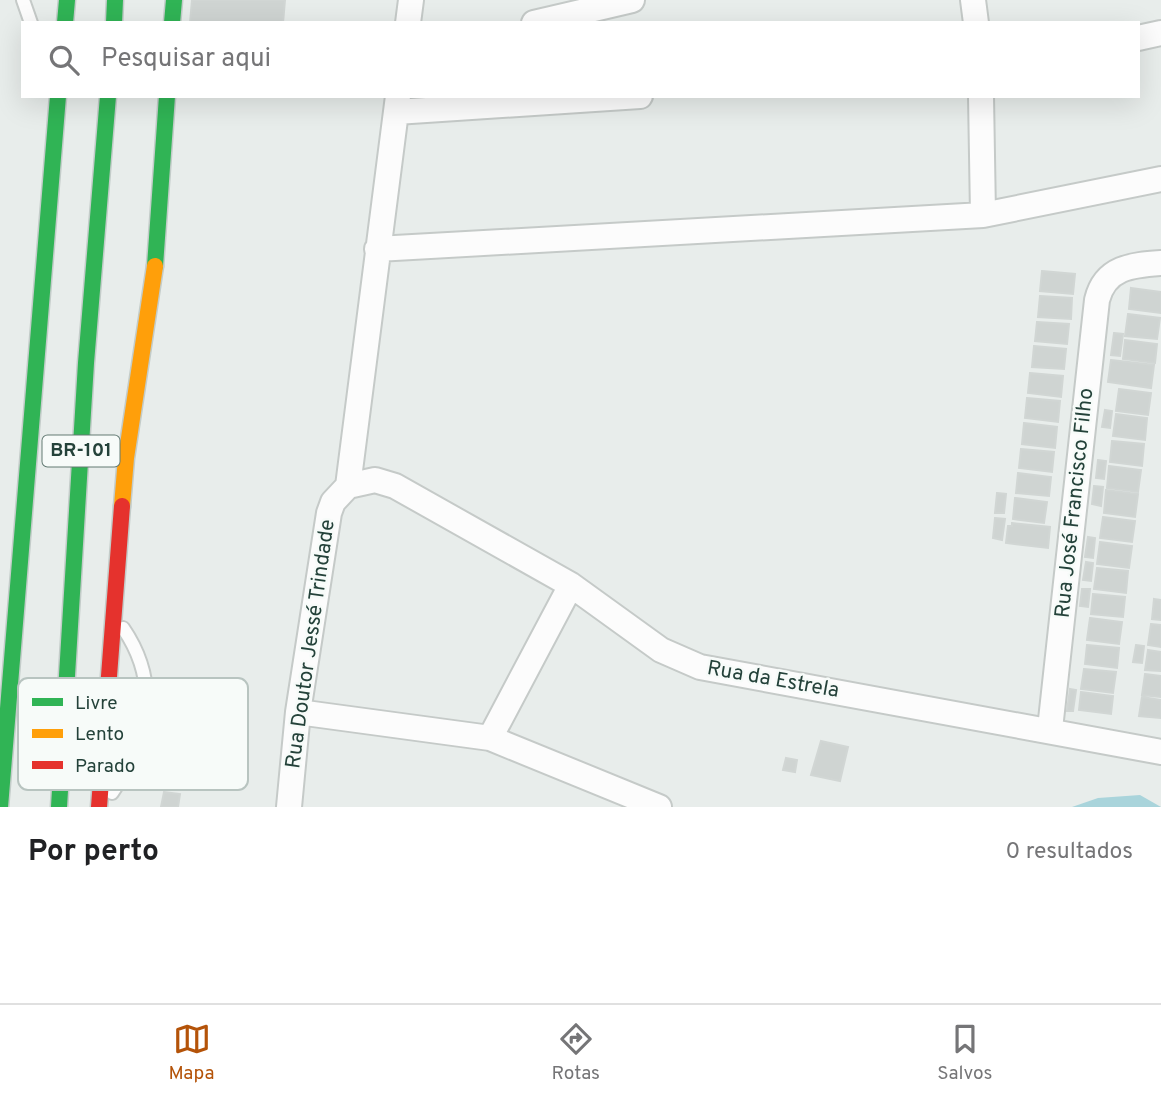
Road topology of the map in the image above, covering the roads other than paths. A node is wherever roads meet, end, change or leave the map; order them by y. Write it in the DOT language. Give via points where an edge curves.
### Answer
graph roads {
  1 [pos="23,0"];
  2 [pos="67,0"];
  3 [pos="116,0"];
  4 [pos="174,0"];
  5 [pos="411,0"];
  6 [pos="632,0"];
  7 [pos="973,0"];
  8 [pos="30,21"];
  9 [pos="65,21"];
  10 [pos="114,21"];
  11 [pos="172,21"];
  12 [pos="408,21"];
  13 [pos="543,21"];
  14 [pos="975,21"];
  15 [pos="1161,33"];
  16 [pos="1140,38"];
  17 [pos="58,98"];
  18 [pos="108,98"];
  19 [pos="167,98"];
  20 [pos="579,98"];
  21 [pos="981,98"];
  22 [pos="397,104"];
  23 [pos="1161,178"];
  24 [pos="983,215"];
  25 [pos="377,249"];
  26 [pos="1161,262"];
  27 [pos="348,486"];
  28 [pos="571,585"];
  29 [pos="112,612"];
  30 [pos="67,678"];
  31 [pos="108,678"];
  32 [pos="143,678"];
  33 [pos="298,712"];
  34 [pos="1050,729"];
  35 [pos="490,738"];
  36 [pos="1161,752"];
  37 [pos="111,790"];
  38 [pos="99,806"];
  39 [pos="1,807"];
  40 [pos="289,807"];
  41 [pos="659,807"];
  1 -- 8 [label="lane"];
  2 -- 9 [label="main road"];
  3 -- 10 [label="main road"];
  4 -- 11 [label="main road"];
  5 -- 12 [label="street"];
  6 -- 13 [label="street"];
  7 -- 14 [label="street"];
  15 -- 16 [label="street"];
  17 -- 39 [label="main road, BR-101"];
  18 -- 30 [label="main road, BR-101"];
  19 -- 29 [label="main road" via="156,258 126,458"];
  20 -- 22 [label="street"];
  21 -- 24 [label="street"];
  22 -- 25 [label="street"];
  23 -- 24 [label="street"];
  24 -- 25 [label="street"];
  25 -- 27 [label="street"];
  26 -- 34 [label="street, Rua José Francisco Filho" via="1122,268 1106,279 1097,300"];
  27 -- 28 [label="street, Rua da Estrela" via="375,480 396,486"];
  27 -- 33 [label="street, Rua Doutor Jessé Trindade" via="329,513"];
  28 -- 34 [label="street, Rua da Estrela" via="661,650 700,667"];
  28 -- 35 [label="street"];
  29 -- 31 [label="main road"];
  29 -- 32 [label="lane" via="130,638"];
  33 -- 35 [label="street"];
  33 -- 40 [label="street, Rua Doutor Jessé Trindade"];
  34 -- 36 [label="street, Rua da Estrela"];
  35 -- 41 [label="street"];
  37 -- 38 [label="lane"];
}
